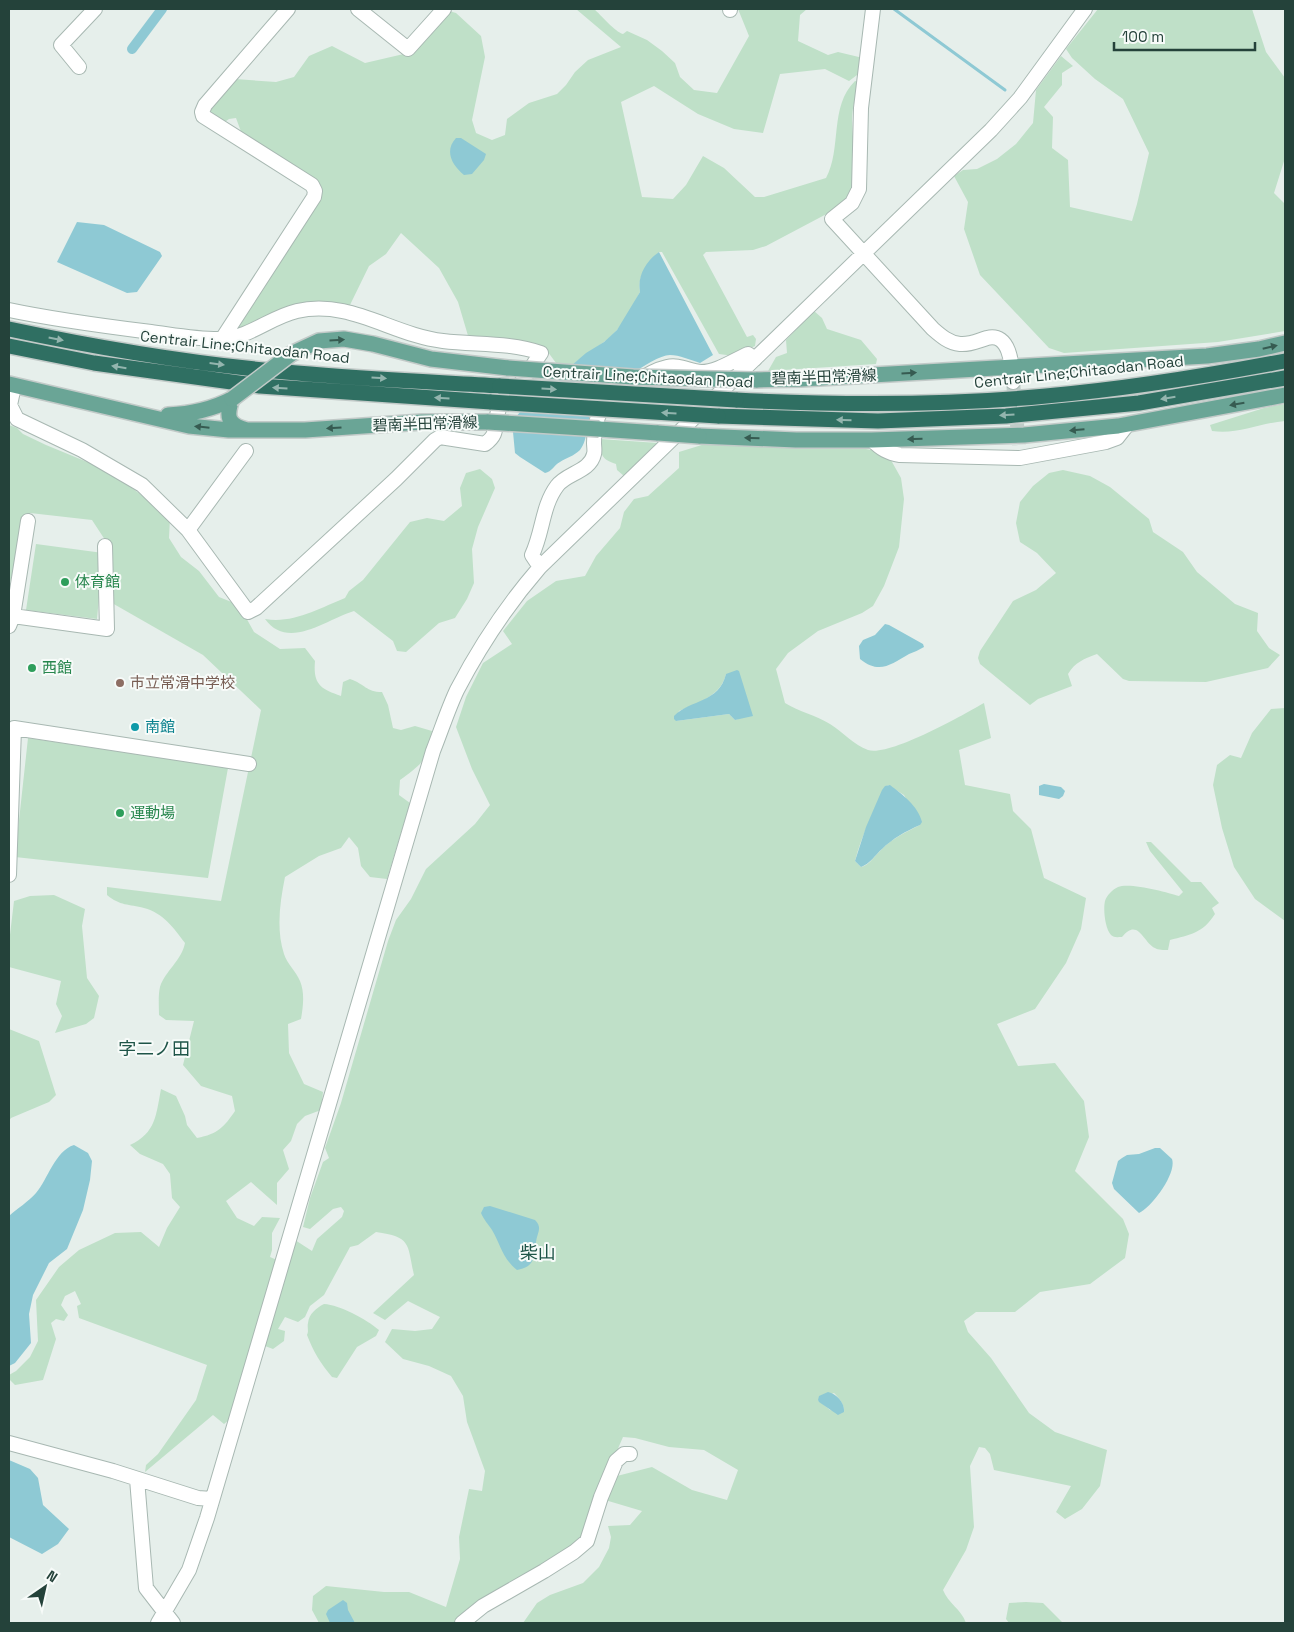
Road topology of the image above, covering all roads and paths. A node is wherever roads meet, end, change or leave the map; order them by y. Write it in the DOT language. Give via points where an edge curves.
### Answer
graph roads {
  1 [pos="95,9"];
  2 [pos="288,9"];
  3 [pos="358,9"];
  4 [pos="444,9"];
  5 [pos="873,9"];
  6 [pos="1085,9"];
  7 [pos="79,67"];
  8 [pos="863,254"];
  9 [pos="9,310"];
  10 [pos="9,329"];
  11 [pos="222,339"];
  12 [pos="1285,343"];
  13 [pos="9,346"];
  14 [pos="755,359"];
  15 [pos="1285,361"];
  16 [pos="1013,375"];
  17 [pos="1285,378"];
  18 [pos="12,385"];
  19 [pos="1285,395"];
  20 [pos="232,399"];
  21 [pos="144,415"];
  22 [pos="1128,424"];
  23 [pos="250,431"];
  24 [pos="872,440"];
  25 [pos="246,451"];
  26 [pos="28,521"];
  27 [pos="188,530"];
  28 [pos="105,546"];
  29 [pos="540,567"];
  30 [pos="11,621"];
  31 [pos="250,764"];
  32 [pos="9,875"];
  33 [pos="9,1443"];
  34 [pos="630,1454"];
  35 [pos="137,1479"];
  36 [pos="212,1499"];
  37 [pos="165,1620"];
  38 [pos="462,1623"];
  1 -- 7 [label="street" via="60,45"];
  2 -- 11 [label="street" via="202,112 203,116 312,185 315,191"];
  3 -- 4 [label="street" via="408,49"];
  5 -- 8 [label="street" via="861,108 859,189 852,203 832,218"];
  6 -- 8 [label="street" via="1020,98"];
  8 -- 14 [label="street"];
  8 -- 16 [label="street" via="944,339 958,344 998,339 1006,345"];
  9 -- 11 [label="street" via="88,324"];
  10 -- 15 [label="highway, Centrair Line;Chitaodan Road, one-way, bridge" via="96,347 297,373 822,404 937,403 1017,398 1122,388"];
  11 -- 27 [label="street" via="244,335 297,311 324,309 346,311 405,333 443,341 500,344 541,353 515,392 501,405 496,432 490,440 485,444 440,437 435,440 253,611 248,612 242,605"];
  16 -- 12 [label="main road, 碧南半田常滑線, one-way" via="1207,356"];
  17 -- 13 [label="highway, one-way, bridge" via="1139,403 1006,416 878,420 718,416 260,386 94,363"];
  14 -- 29 [label="street"];
  14 -- 29 [label="street" via="748,354 702,372 679,366 657,370 600,413 594,455 587,466 558,484 546,505 532,555"];
  20 -- 16 [label="main road, 碧南半田常滑線, one-way, bridge" via="291,354 319,341 344,340 431,359 633,377 756,380"];
  18 -- 21 [label="main road, 碧南半田常滑線"];
  18 -- 27 [label="street" via="10,405 17,419 82,450 142,485"];
  19 -- 22 [label="main road, 碧南半田常滑線, one-way"];
  20 -- 21 [label="main road, 碧南半田常滑線" via="189,414"];
  20 -- 23 [label="main road" via="228,416 236,426"];
  23 -- 21 [label="main road, 碧南半田常滑線, one-way" via="189,426"];
  22 -- 24 [label="main road, 碧南半田常滑線, one-way" via="1024,435"];
  22 -- 24 [label="street" via="1117,438 1106,442 1020,451 900,455 889,454"];
  24 -- 23 [label="main road, 碧南半田常滑線, one-way, bridge" via="699,436 488,422"];
  25 -- 27 [label="street"];
  26 -- 30 [label="street"];
  28 -- 30 [label="street" via="107,629"];
  29 -- 36 [label="street" via="494,625 456,692 433,751"];
  31 -- 32 [label="street" via="14,728"];
  33 -- 35 [label="street"];
  34 -- 38 [label="street" via="624,1454 616,1461 600,1497 587,1541"];
  35 -- 36 [label="street" via="198,1498"];
  35 -- 37 [label="street" via="146,1588"];
  36 -- 37 [label="street" via="195,1554"];
}
